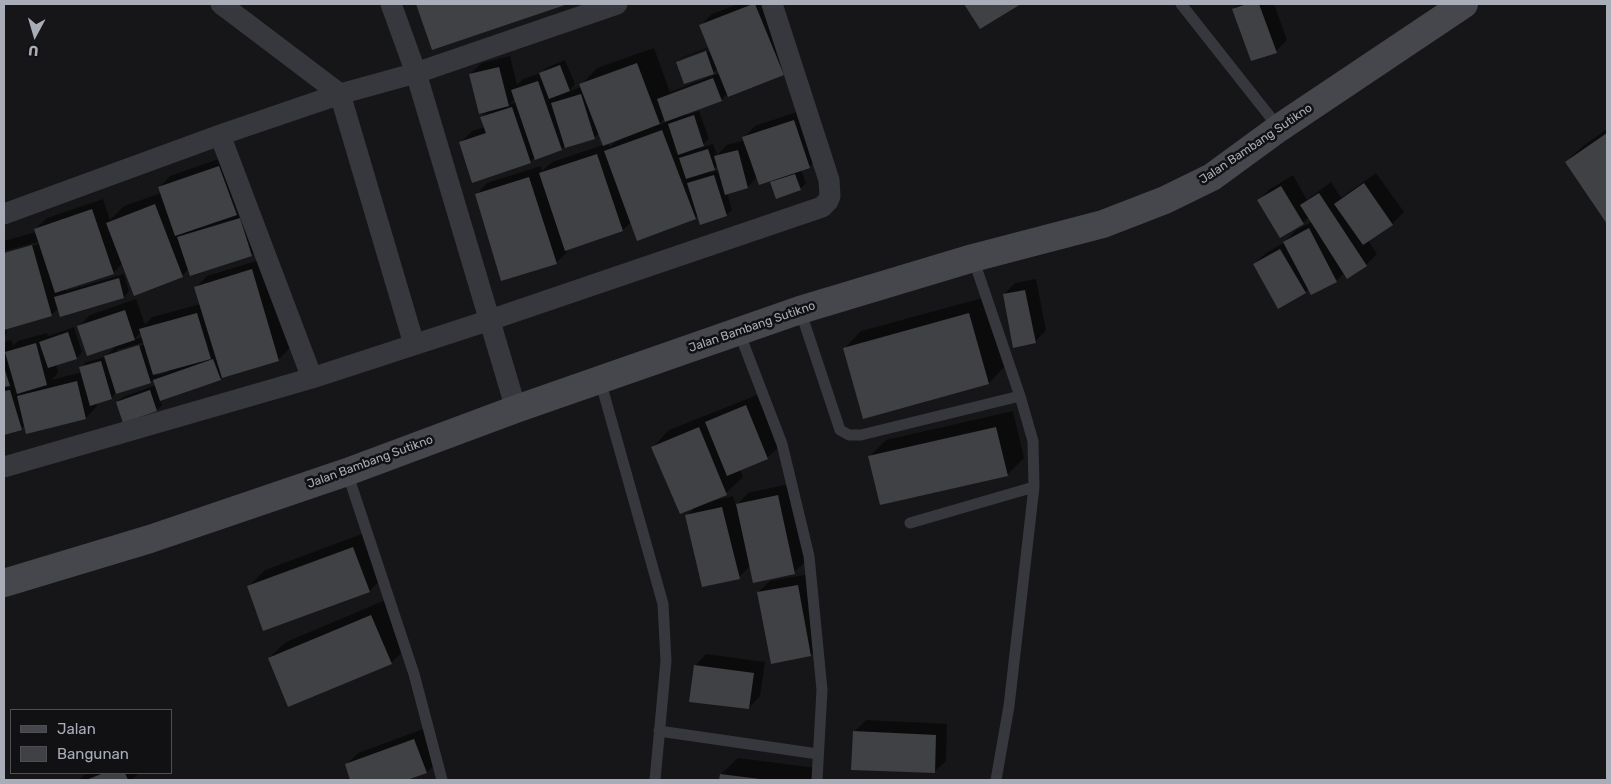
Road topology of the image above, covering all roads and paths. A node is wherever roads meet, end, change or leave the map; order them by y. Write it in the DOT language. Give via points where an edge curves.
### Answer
graph roads {
  1 [pos="221,4"];
  2 [pos="391,4"];
  3 [pos="617,4"];
  4 [pos="772,4"];
  5 [pos="1181,4"];
  6 [pos="1464,4"];
  7 [pos="416,73"];
  8 [pos="340,94"];
  9 [pos="1278,128"];
  10 [pos="220,135"];
  11 [pos="4,214"];
  12 [pos="973,258"];
  13 [pos="800,310"];
  14 [pos="490,320"];
  15 [pos="739,331"];
  16 [pos="414,344"];
  17 [pos="312,378"];
  18 [pos="600,380"];
  19 [pos="1020,396"];
  20 [pos="516,408"];
  21 [pos="4,467"];
  22 [pos="347,472"];
  23 [pos="1034,487"];
  24 [pos="910,523"];
  25 [pos="4,583"];
  26 [pos="659,731"];
  27 [pos="818,754"];
  28 [pos="442,780"];
  29 [pos="655,780"];
  30 [pos="817,780"];
  31 [pos="996,780"];
  1 -- 8 [label="street"];
  2 -- 7 [label="street"];
  3 -- 7 [label="street"];
  4 -- 14 [label="street" via="829,180 828,201 822,207"];
  5 -- 9 [label="lane"];
  6 -- 9 [label="street, Jalan Bambang Sutikno"];
  7 -- 8 [label="street"];
  7 -- 14 [label="street"];
  8 -- 10 [label="street"];
  8 -- 16 [label="street"];
  9 -- 12 [label="street, Jalan Bambang Sutikno" via="1212,177 1164,200 1103,224"];
  10 -- 11 [label="street"];
  10 -- 17 [label="street"];
  12 -- 13 [label="street, Jalan Bambang Sutikno"];
  12 -- 19 [label="lane"];
  13 -- 15 [label="street, Jalan Bambang Sutikno"];
  13 -- 19 [label="lane" via="840,430 849,435 862,435"];
  14 -- 16 [label="street"];
  14 -- 20 [label="street"];
  15 -- 18 [label="street, Jalan Bambang Sutikno"];
  15 -- 27 [label="lane" via="782,444 809,556 822,690"];
  16 -- 17 [label="street"];
  17 -- 21 [label="street"];
  18 -- 20 [label="street, Jalan Bambang Sutikno"];
  18 -- 26 [label="lane" via="663,604 666,661"];
  19 -- 23 [label="lane" via="1033,441"];
  20 -- 22 [label="street, Jalan Bambang Sutikno"];
  22 -- 25 [label="street, Jalan Bambang Sutikno" via="150,539"];
  22 -- 28 [label="lane" via="414,674"];
  23 -- 24 [label="lane"];
  23 -- 31 [label="lane" via="1009,706"];
  26 -- 27 [label="lane"];
  26 -- 29 [label="lane"];
  27 -- 30 [label="lane"];
}
